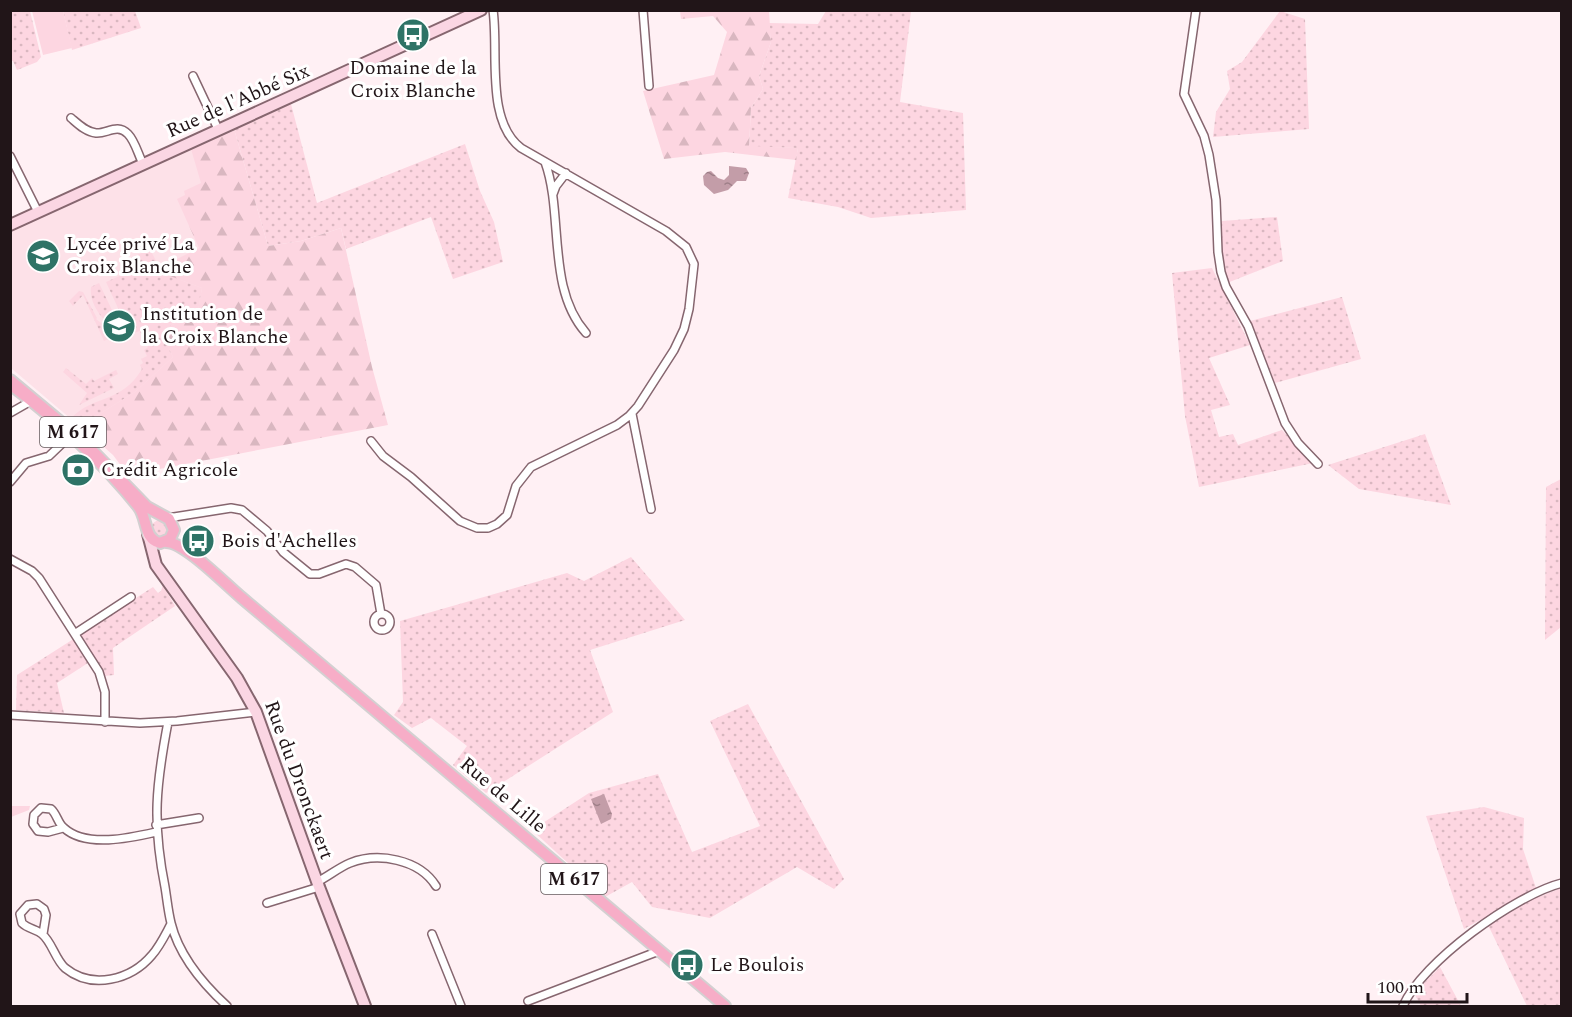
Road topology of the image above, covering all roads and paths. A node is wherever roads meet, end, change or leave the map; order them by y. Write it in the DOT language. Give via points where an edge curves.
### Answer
graph roads {
  1 [pos="481,10"];
  2 [pos="493,10"];
  3 [pos="643,10"];
  4 [pos="1196,10"];
  5 [pos="194,76"];
  6 [pos="649,86"];
  7 [pos="71,118"];
  8 [pos="218,129"];
  9 [pos="10,156"];
  10 [pos="545,162"];
  11 [pos="143,164"];
  12 [pos="566,173"];
  13 [pos="553,196"];
  14 [pos="38,212"];
  15 [pos="10,225"];
  16 [pos="586,333"];
  17 [pos="10,382"];
  18 [pos="31,401"];
  19 [pos="10,413"];
  20 [pos="632,414"];
  21 [pos="71,435"];
  22 [pos="371,441"];
  23 [pos="1318,464"];
  24 [pos="10,482"];
  25 [pos="651,509"];
  26 [pos="209,511"];
  27 [pos="169,521"];
  28 [pos="147,531"];
  29 [pos="165,542"];
  30 [pos="10,559"];
  31 [pos="131,597"];
  32 [pos="181,597"];
  33 [pos="259,611"];
  34 [pos="381,614"];
  35 [pos="76,633"];
  36 [pos="256,712"];
  37 [pos="10,715"];
  38 [pos="105,722"];
  39 [pos="168,722"];
  40 [pos="200,818"];
  41 [pos="63,828"];
  42 [pos="156,829"];
  43 [pos="1562,883"];
  44 [pos="318,884"];
  45 [pos="436,886"];
  46 [pos="267,903"];
  47 [pos="171,924"];
  48 [pos="43,934"];
  49 [pos="432,934"];
  50 [pos="659,951"];
  51 [pos="528,1001"];
  52 [pos="227,1006"];
  53 [pos="365,1006"];
  54 [pos="462,1006"];
  55 [pos="725,1006"];
  56 [pos="1403,1006"];
  1 -- 8 [label="main road, Rue de l'Abbé Six"];
  2 -- 10 [label="street" via="504,129 516,144"];
  3 -- 6 [label="street"];
  4 -- 23 [label="street" via="1184,94 1209,155 1221,272 1248,326 1285,423"];
  5 -- 8 [label="street"];
  7 -- 11 [label="street" via="91,132 126,132"];
  8 -- 11 [label="main road, Rue de l'Abbé Six"];
  9 -- 14 [label="street"];
  10 -- 12 [label="street"];
  10 -- 13 [label="street"];
  11 -- 14 [label="main road, Rue de l'Abbé Six"];
  12 -- 13 [label="street"];
  12 -- 20 [label="street" via="666,231 684,245 693,260 684,329"];
  13 -- 16 [label="street" via="558,258 568,303"];
  14 -- 15 [label="main road, Rue de l'Abbé Six"];
  17 -- 18 [label="main road, M 617"];
  17 -- 27 [label="main road, Rue de Lille / M 617" via="82,440 147,507"];
  18 -- 19 [label="street"];
  18 -- 21 [label="main road, M 617"];
  20 -- 22 [label="street" via="531,467 518,482 504,519 482,528 460,521 383,456"];
  20 -- 25 [label="street"];
  21 -- 24 [label="street" via="49,456 26,463"];
  21 -- 28 [label="main road, M 617" via="142,511"];
  26 -- 27 [label="street"];
  26 -- 27 [label="street"];
  26 -- 34 [label="street" via="231,507 242,510 310,574 352,566 376,585"];
  27 -- 28 [label="main road" via="152,519"];
  27 -- 29 [label="main road" via="173,536"];
  27 -- 33 [label="main road, Rue de Lille / M 617"];
  28 -- 29 [label="main road" via="154,541"];
  28 -- 32 [label="main road, Rue du Dronckaert" via="155,562"];
  29 -- 32 [label="main road, Rue du Dronckaert" via="158,551 160,560"];
  29 -- 33 [label="main road, Rue de Lille / M 617" via="186,549"];
  30 -- 35 [label="street" via="39,578"];
  31 -- 35 [label="street"];
  32 -- 36 [label="main road, Rue du Dronckaert"];
  33 -- 50 [label="main road, Rue de Lille / M 617"];
  35 -- 38 [label="street" via="101,676"];
  36 -- 39 [label="street"];
  36 -- 44 [label="main road, Rue du Dronckaert"];
  37 -- 38 [label="street"];
  38 -- 39 [label="street"];
  39 -- 42 [label="street" via="157,778"];
  40 -- 42 [label="street"];
  41 -- 41 [label="street" via="51,809 41,808 34,815 33,824 38,831"];
  41 -- 42 [label="street" via="86,837 111,840"];
  42 -- 47 [label="street"];
  43 -- 56 [label="street" via="1513,905 1439,960 1416,983"];
  44 -- 45 [label="street" via="351,863 381,859 415,867"];
  44 -- 46 [label="street, Rue du Dronckaert"];
  44 -- 53 [label="main road, Rue du Dronckaert"];
  47 -- 48 [label="street" via="147,961 128,974 109,980 91,979 70,971"];
  47 -- 52 [label="street" via="192,968"];
  48 -- 48 [label="street" via="44,909 28,904 21,912 21,920"];
  49 -- 54 [label="street"];
  50 -- 51 [label="street"];
  50 -- 55 [label="main road, Rue de Lille / M 617"];
}
